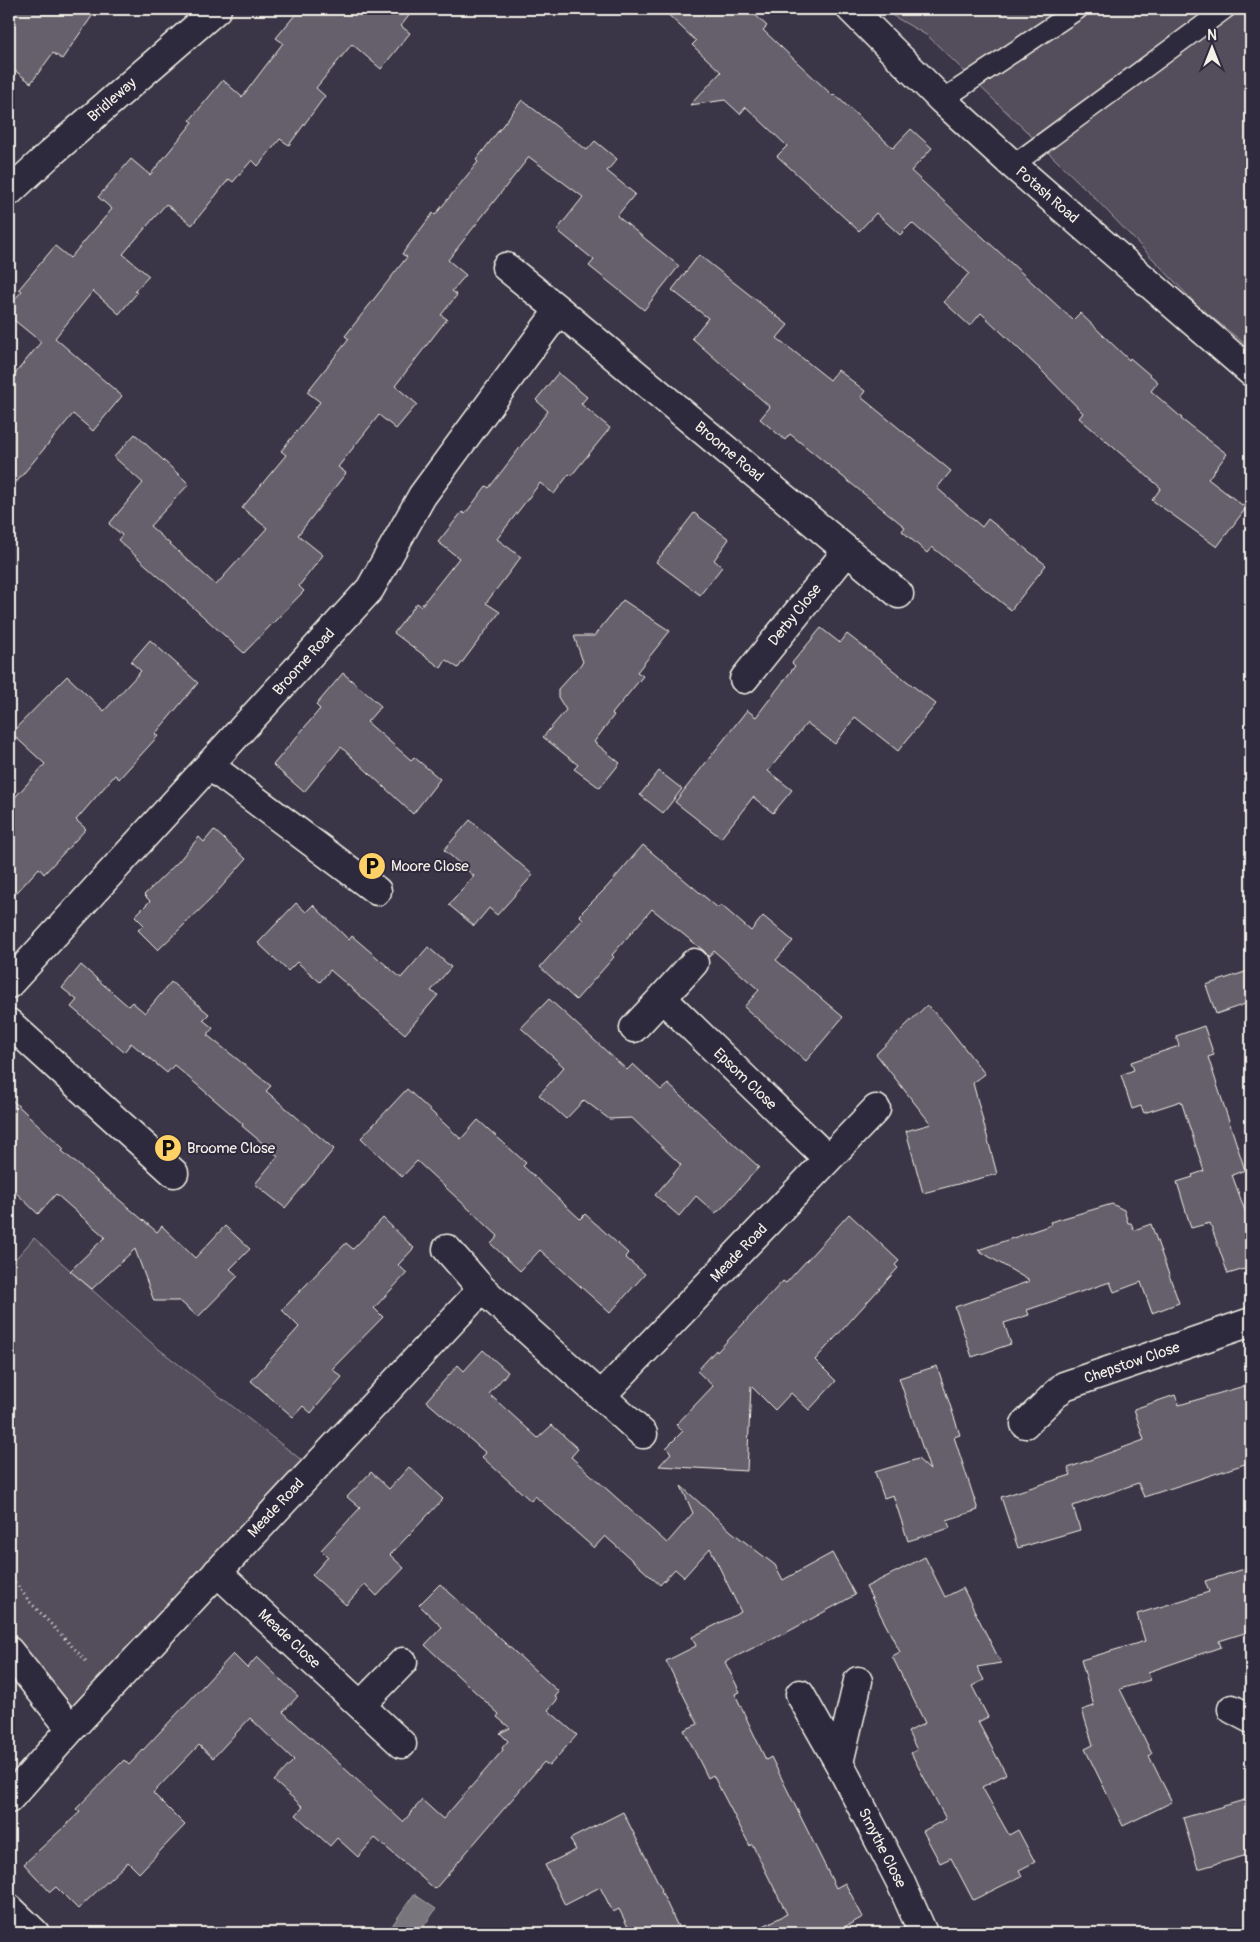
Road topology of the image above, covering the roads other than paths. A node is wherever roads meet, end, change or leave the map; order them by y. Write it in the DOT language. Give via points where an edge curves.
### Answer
graph roads {
  1 [pos="217,9"];
  2 [pos="852,9"];
  3 [pos="1078,9"];
  4 [pos="1225,9"];
  5 [pos="942,100"];
  6 [pos="1013,165"];
  7 [pos="9,192"];
  8 [pos="506,267"];
  9 [pos="559,310"];
  10 [pos="1251,372"];
  11 [pos="847,551"];
  12 [pos="899,594"];
  13 [pos="744,679"];
  14 [pos="210,766"];
  15 [pos="377,891"];
  16 [pos="694,963"];
  17 [pos="9,984"];
  18 [pos="662,998"];
  19 [pos="9,1023"];
  20 [pos="634,1028"];
  21 [pos="876,1109"];
  22 [pos="828,1159"];
  23 [pos="174,1173"];
  24 [pos="447,1248"];
  25 [pos="482,1289"];
  26 [pos="1251,1322"];
  27 [pos="601,1396"];
  28 [pos="1024,1424"];
  29 [pos="643,1434"];
  30 [pos="217,1572"];
  31 [pos="9,1651"];
  32 [pos="403,1662"];
  33 [pos="858,1681"];
  34 [pos="800,1694"];
  35 [pos="361,1705"];
  36 [pos="71,1729"];
  37 [pos="402,1744"];
  38 [pos="839,1763"];
  39 [pos="9,1799"];
  40 [pos="9,1908"];
  41 [pos="35,1933"];
  42 [pos="923,1933"];
  1 -- 7 [label="street, Bridleway"];
  2 -- 5 [label="street, Potash Road"];
  3 -- 5 [label="lane"];
  4 -- 6 [label="lane"];
  5 -- 6 [label="street, Potash Road"];
  6 -- 10 [label="street, Potash Road"];
  8 -- 9 [label="street, Broome Road"];
  9 -- 11 [label="street, Broome Road"];
  9 -- 14 [label="street, Broome Road" via="422,496 370,590"];
  11 -- 12 [label="street, Broome Road"];
  11 -- 13 [label="street, Derby Close"];
  14 -- 15 [label="street"];
  14 -- 17 [label="street, Broome Road"];
  16 -- 18 [label="street"];
  18 -- 20 [label="street"];
  18 -- 22 [label="street, Epsom Close"];
  19 -- 23 [label="street"];
  21 -- 22 [label="street, Meade Road"];
  22 -- 27 [label="street, Meade Road"];
  24 -- 25 [label="street"];
  25 -- 27 [label="street"];
  25 -- 30 [label="street, Meade Road"];
  26 -- 28 [label="street, Chepstow Close" via="1064,1386"];
  27 -- 29 [label="street"];
  30 -- 35 [label="street, Meade Close"];
  30 -- 36 [label="street, Meade Road"];
  31 -- 36 [label="street"];
  32 -- 35 [label="street"];
  33 -- 38 [label="street"];
  34 -- 38 [label="street, Smythe Close"];
  35 -- 37 [label="street, Meade Close"];
  36 -- 39 [label="street, Meade Road"];
  38 -- 42 [label="street, Smythe Close"];
  40 -- 41 [label="street"];
}
